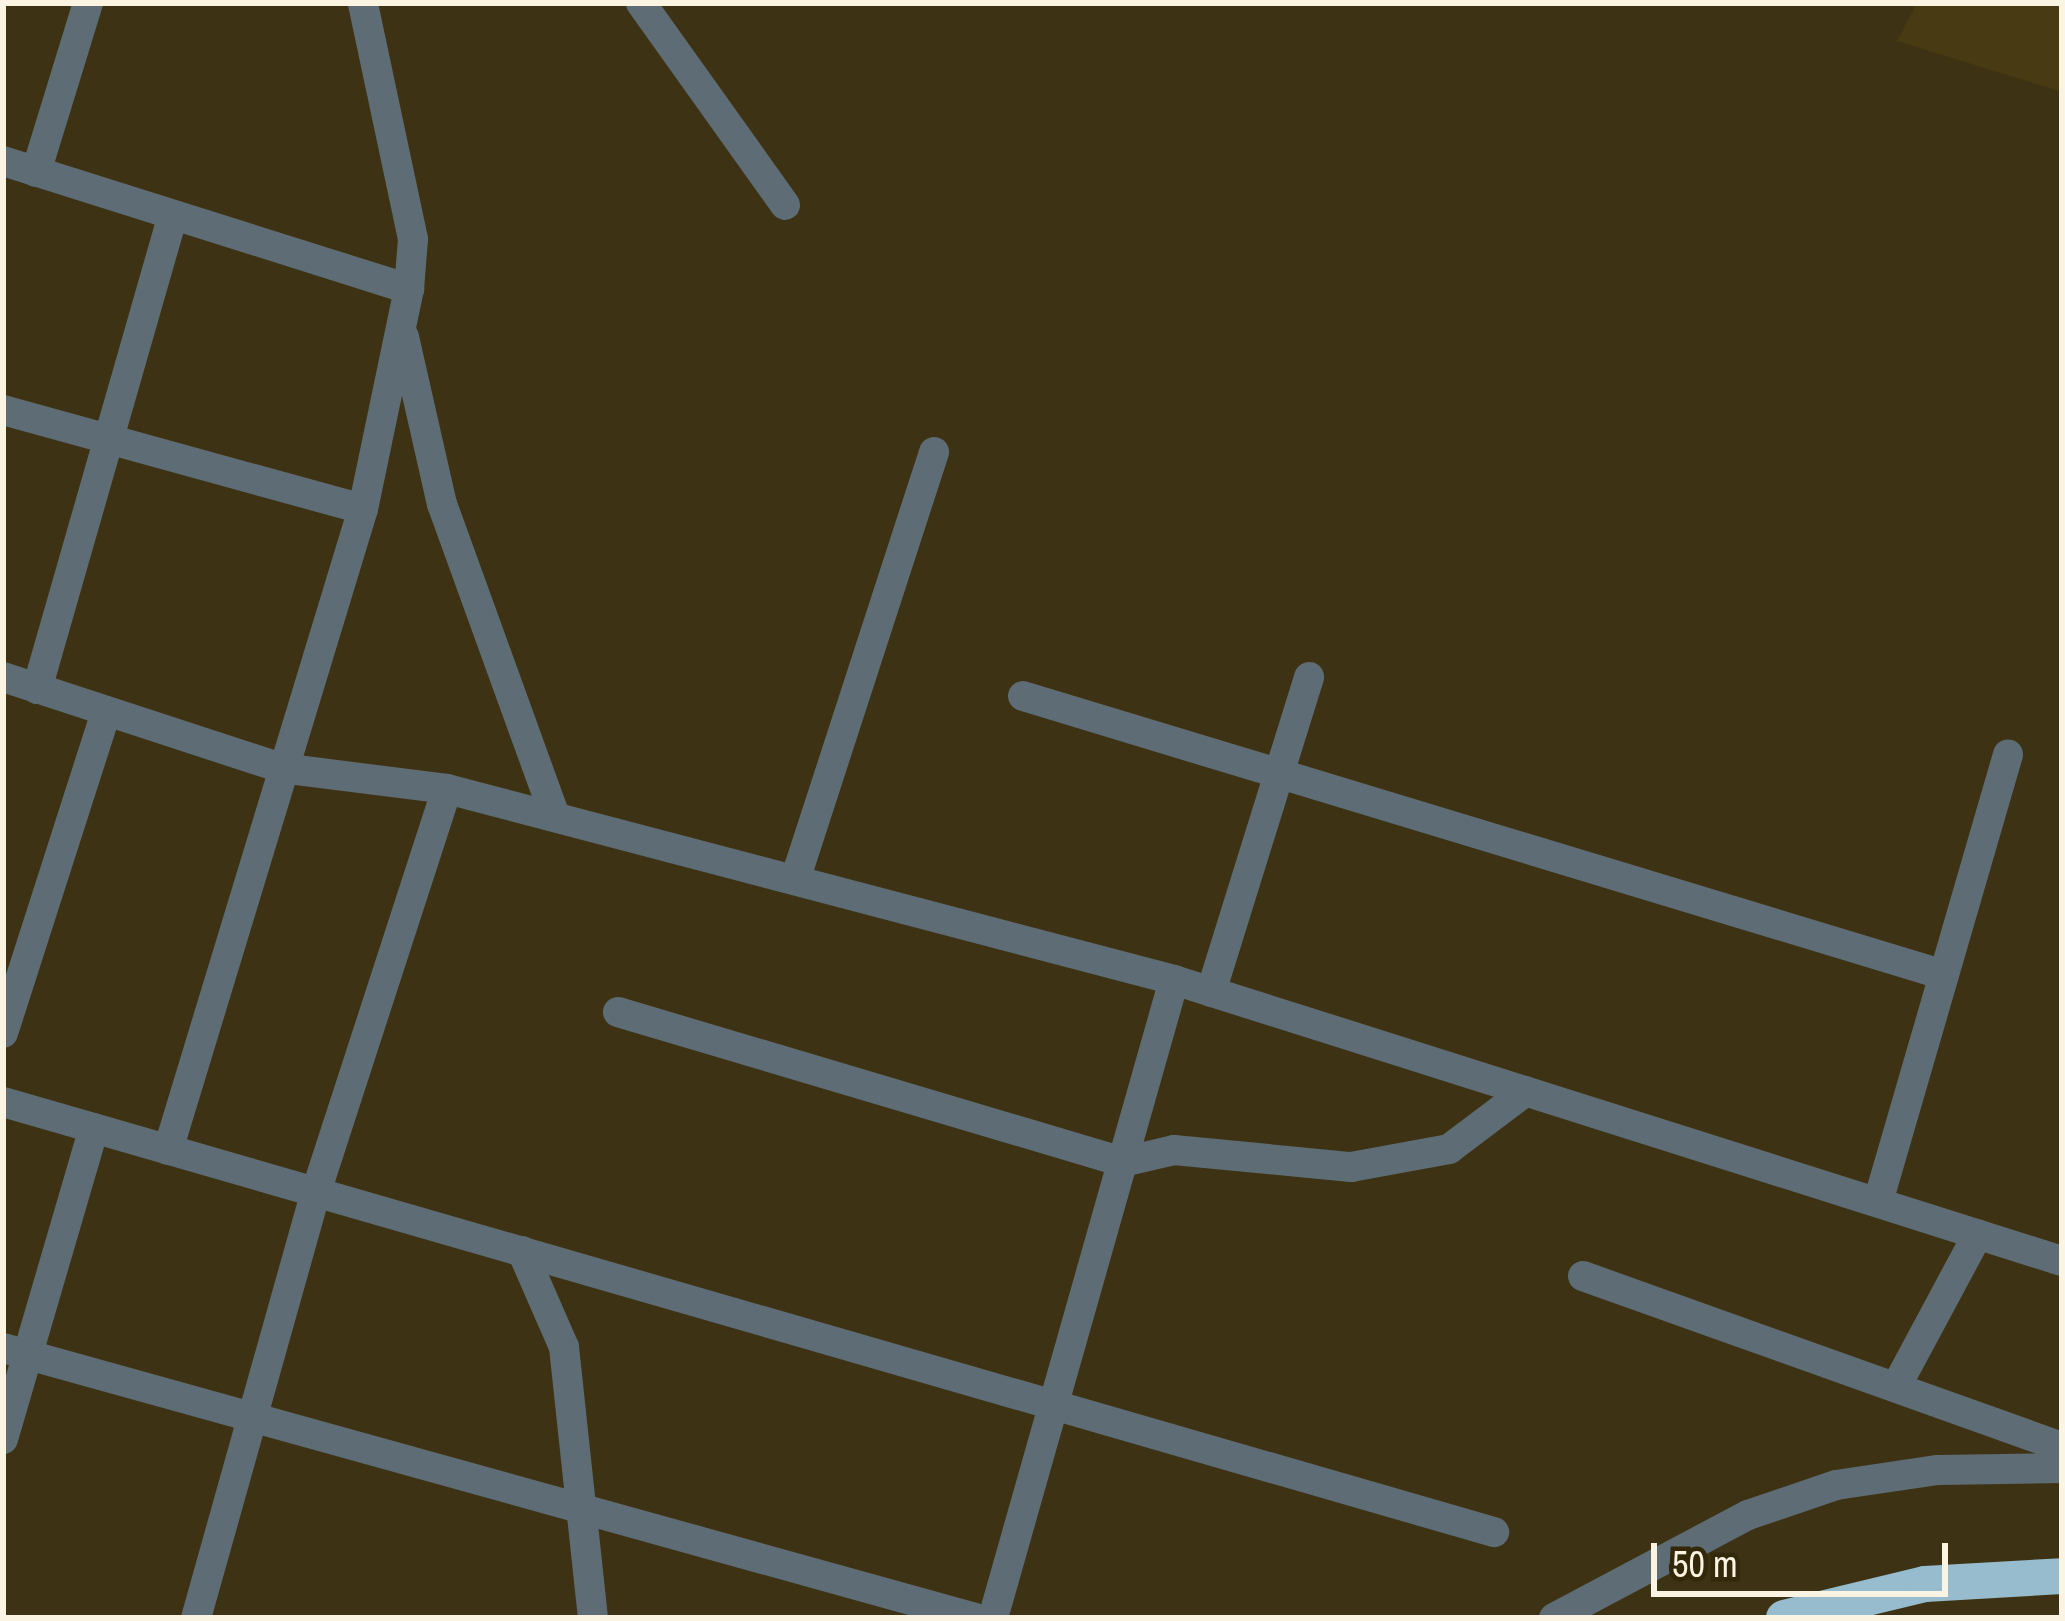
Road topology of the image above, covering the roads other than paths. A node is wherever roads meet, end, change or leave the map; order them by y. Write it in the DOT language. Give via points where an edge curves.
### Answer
graph roads {
  1 [pos="88,3"];
  2 [pos="363,3"];
  3 [pos="641,3"];
  4 [pos="3,161"];
  5 [pos="36,172"];
  6 [pos="784,205"];
  7 [pos="173,215"];
  8 [pos="409,289"];
  9 [pos="400,324"];
  10 [pos="3,410"];
  11 [pos="108,443"];
  12 [pos="934,452"];
  13 [pos="363,509"];
  14 [pos="3,677"];
  15 [pos="1309,677"];
  16 [pos="37,689"];
  17 [pos="1023,696"];
  18 [pos="106,712"];
  19 [pos="2008,755"];
  20 [pos="281,768"];
  21 [pos="1279,774"];
  22 [pos="448,789"];
  23 [pos="555,817"];
  24 [pos="796,880"];
  25 [pos="1944,975"];
  26 [pos="1174,980"];
  27 [pos="1211,992"];
  28 [pos="618,1012"];
  29 [pos="3,1033"];
  30 [pos="1526,1091"];
  31 [pos="3,1102"];
  32 [pos="94,1128"];
  33 [pos="167,1150"];
  34 [pos="1123,1162"];
  35 [pos="316,1192"];
  36 [pos="1878,1202"];
  37 [pos="1978,1234"];
  38 [pos="522,1251"];
  39 [pos="2062,1261"];
  40 [pos="1582,1276"];
  41 [pos="15,1352"];
  42 [pos="1897,1385"];
  43 [pos="1054,1405"];
  44 [pos="256,1418"];
  45 [pos="3,1439"];
  46 [pos="2062,1447"];
  47 [pos="2062,1468"];
  48 [pos="587,1510"];
  49 [pos="1494,1532"];
  50 [pos="2062,1576"];
  51 [pos="196,1618"];
  52 [pos="593,1618"];
  53 [pos="975,1618"];
  54 [pos="993,1618"];
  55 [pos="1554,1618"];
  56 [pos="1784,1618"];
  1 -- 5 [label="street"];
  2 -- 8 [label="street" via="413,239"];
  3 -- 6 [label="street"];
  4 -- 5 [label="street"];
  5 -- 7 [label="street"];
  7 -- 8 [label="street"];
  7 -- 11 [label="street"];
  8 -- 9 [label="street"];
  9 -- 13 [label="street"];
  9 -- 23 [label="street" via="442,504"];
  10 -- 11 [label="street"];
  11 -- 13 [label="street"];
  11 -- 16 [label="street"];
  12 -- 24 [label="street"];
  13 -- 20 [label="street"];
  14 -- 16 [label="street"];
  15 -- 21 [label="street"];
  16 -- 18 [label="street"];
  17 -- 21 [label="street"];
  18 -- 20 [label="street"];
  18 -- 29 [label="street"];
  19 -- 25 [label="street"];
  20 -- 22 [label="street"];
  20 -- 33 [label="street"];
  21 -- 25 [label="street"];
  21 -- 27 [label="street"];
  22 -- 23 [label="street"];
  22 -- 35 [label="street"];
  23 -- 24 [label="street"];
  24 -- 26 [label="street"];
  25 -- 36 [label="street"];
  26 -- 27 [label="street"];
  26 -- 34 [label="street"];
  27 -- 30 [label="street"];
  28 -- 34 [label="street"];
  30 -- 34 [label="street" via="1449,1149 1351,1167 1174,1150"];
  30 -- 36 [label="street"];
  31 -- 32 [label="street"];
  32 -- 33 [label="street"];
  32 -- 41 [label="street"];
  33 -- 35 [label="street"];
  34 -- 43 [label="street"];
  35 -- 38 [label="street"];
  35 -- 44 [label="street"];
  36 -- 37 [label="street"];
  37 -- 39 [label="street"];
  37 -- 42 [label="street"];
  38 -- 43 [label="street"];
  38 -- 48 [label="street" via="564,1347"];
  40 -- 42 [label="street"];
  41 -- 44 [label="street"];
  41 -- 45 [label="street"];
  42 -- 46 [label="street"];
  43 -- 49 [label="street"];
  43 -- 54 [label="street"];
  44 -- 48 [label="street"];
  44 -- 51 [label="street"];
  47 -- 55 [label="street" via="1938,1470 1836,1485 1748,1515"];
  48 -- 52 [label="street"];
  48 -- 53 [label="street"];
  50 -- 56 [label="highway" via="1925,1584"];
}
